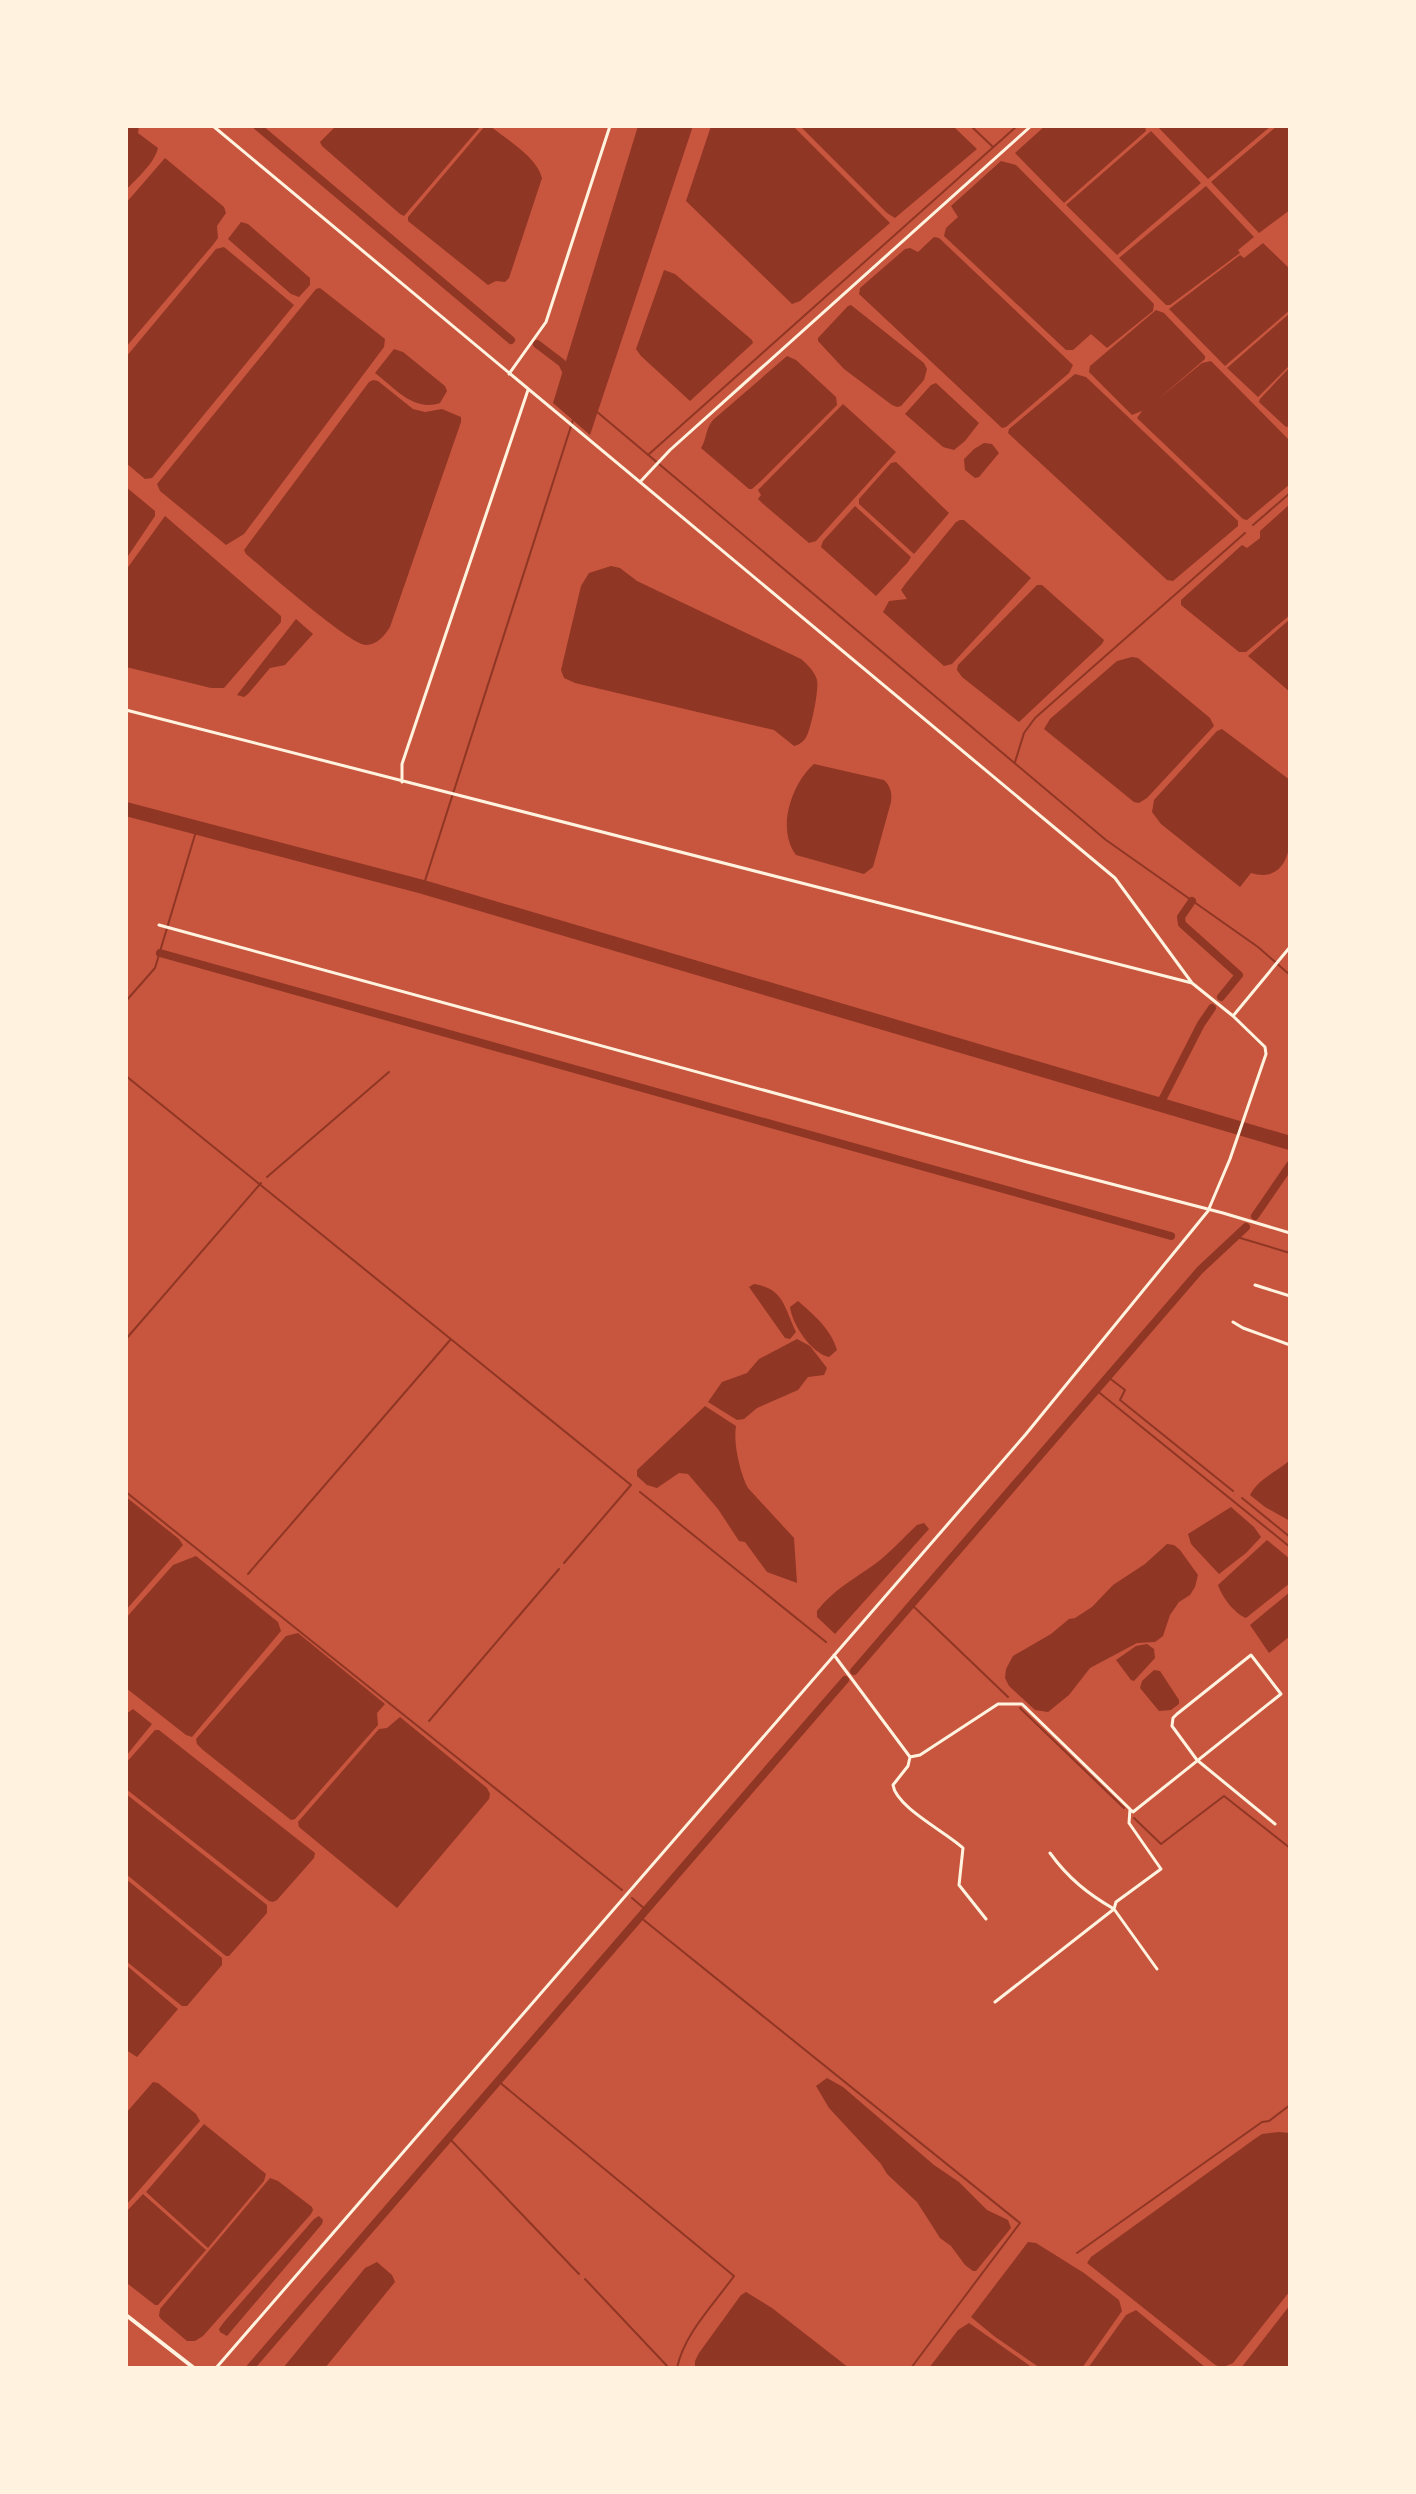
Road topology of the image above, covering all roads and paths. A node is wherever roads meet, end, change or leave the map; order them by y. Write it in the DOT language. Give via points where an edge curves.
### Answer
graph roads {
  1 [pos="213,126"];
  2 [pos="610,126"];
  3 [pos="1031,126"];
  4 [pos="509,374"];
  5 [pos="528,390"];
  6 [pos="640,482"];
  7 [pos="126,710"];
  8 [pos="402,782"];
  9 [pos="159,925"];
  10 [pos="1289,947"];
  11 [pos="1192,983"];
  12 [pos="1233,1016"];
  13 [pos="1208,1211"];
  14 [pos="1290,1233"];
  15 [pos="1255,1285"];
  16 [pos="1290,1296"];
  17 [pos="1233,1322"];
  18 [pos="1290,1345"];
  19 [pos="834,1655"];
  20 [pos="910,1757"];
  21 [pos="1197,1760"];
  22 [pos="1130,1809"];
  23 [pos="1275,1824"];
  24 [pos="1050,1853"];
  25 [pos="1114,1909"];
  26 [pos="986,1919"];
  27 [pos="1157,1969"];
  28 [pos="995,2002"];
  29 [pos="126,2315"];
  30 [pos="194,2368"];
  31 [pos="216,2368"];
  1 -- 4 [label="street"];
  2 -- 4 [label="street" via="546,322"];
  3 -- 6 [label="street"];
  4 -- 5 [label="street"];
  5 -- 6 [label="street"];
  5 -- 8 [label="street" via="402,764"];
  6 -- 11 [label="street" via="1115,878"];
  7 -- 8 [label="street"];
  8 -- 11 [label="street"];
  9 -- 13 [label="street"];
  10 -- 12 [label="street"];
  11 -- 12 [label="street"];
  12 -- 13 [label="street" via="1266,1054"];
  13 -- 14 [label="street"];
  13 -- 19 [label="street" via="1026,1434"];
  15 -- 16 [label="street"];
  17 -- 18 [label="street"];
  19 -- 20 [label="street"];
  19 -- 31 [label="street"];
  20 -- 22 [label="street" via="998,1704 1022,1704"];
  20 -- 26 [label="street" via="893,1785 894,1793 963,1848 959,1885"];
  21 -- 21 [label="street" via="1281,1694 1251,1655 1173,1718 1172,1726"];
  21 -- 22 [label="street" via="1133,1812"];
  21 -- 23 [label="street"];
  22 -- 25 [label="street" via="1129,1823 1161,1869 1116,1902"];
  24 -- 25 [label="street" via="1076,1884"];
  25 -- 27 [label="street"];
  25 -- 28 [label="street"];
  29 -- 30 [label="main road"];
}
